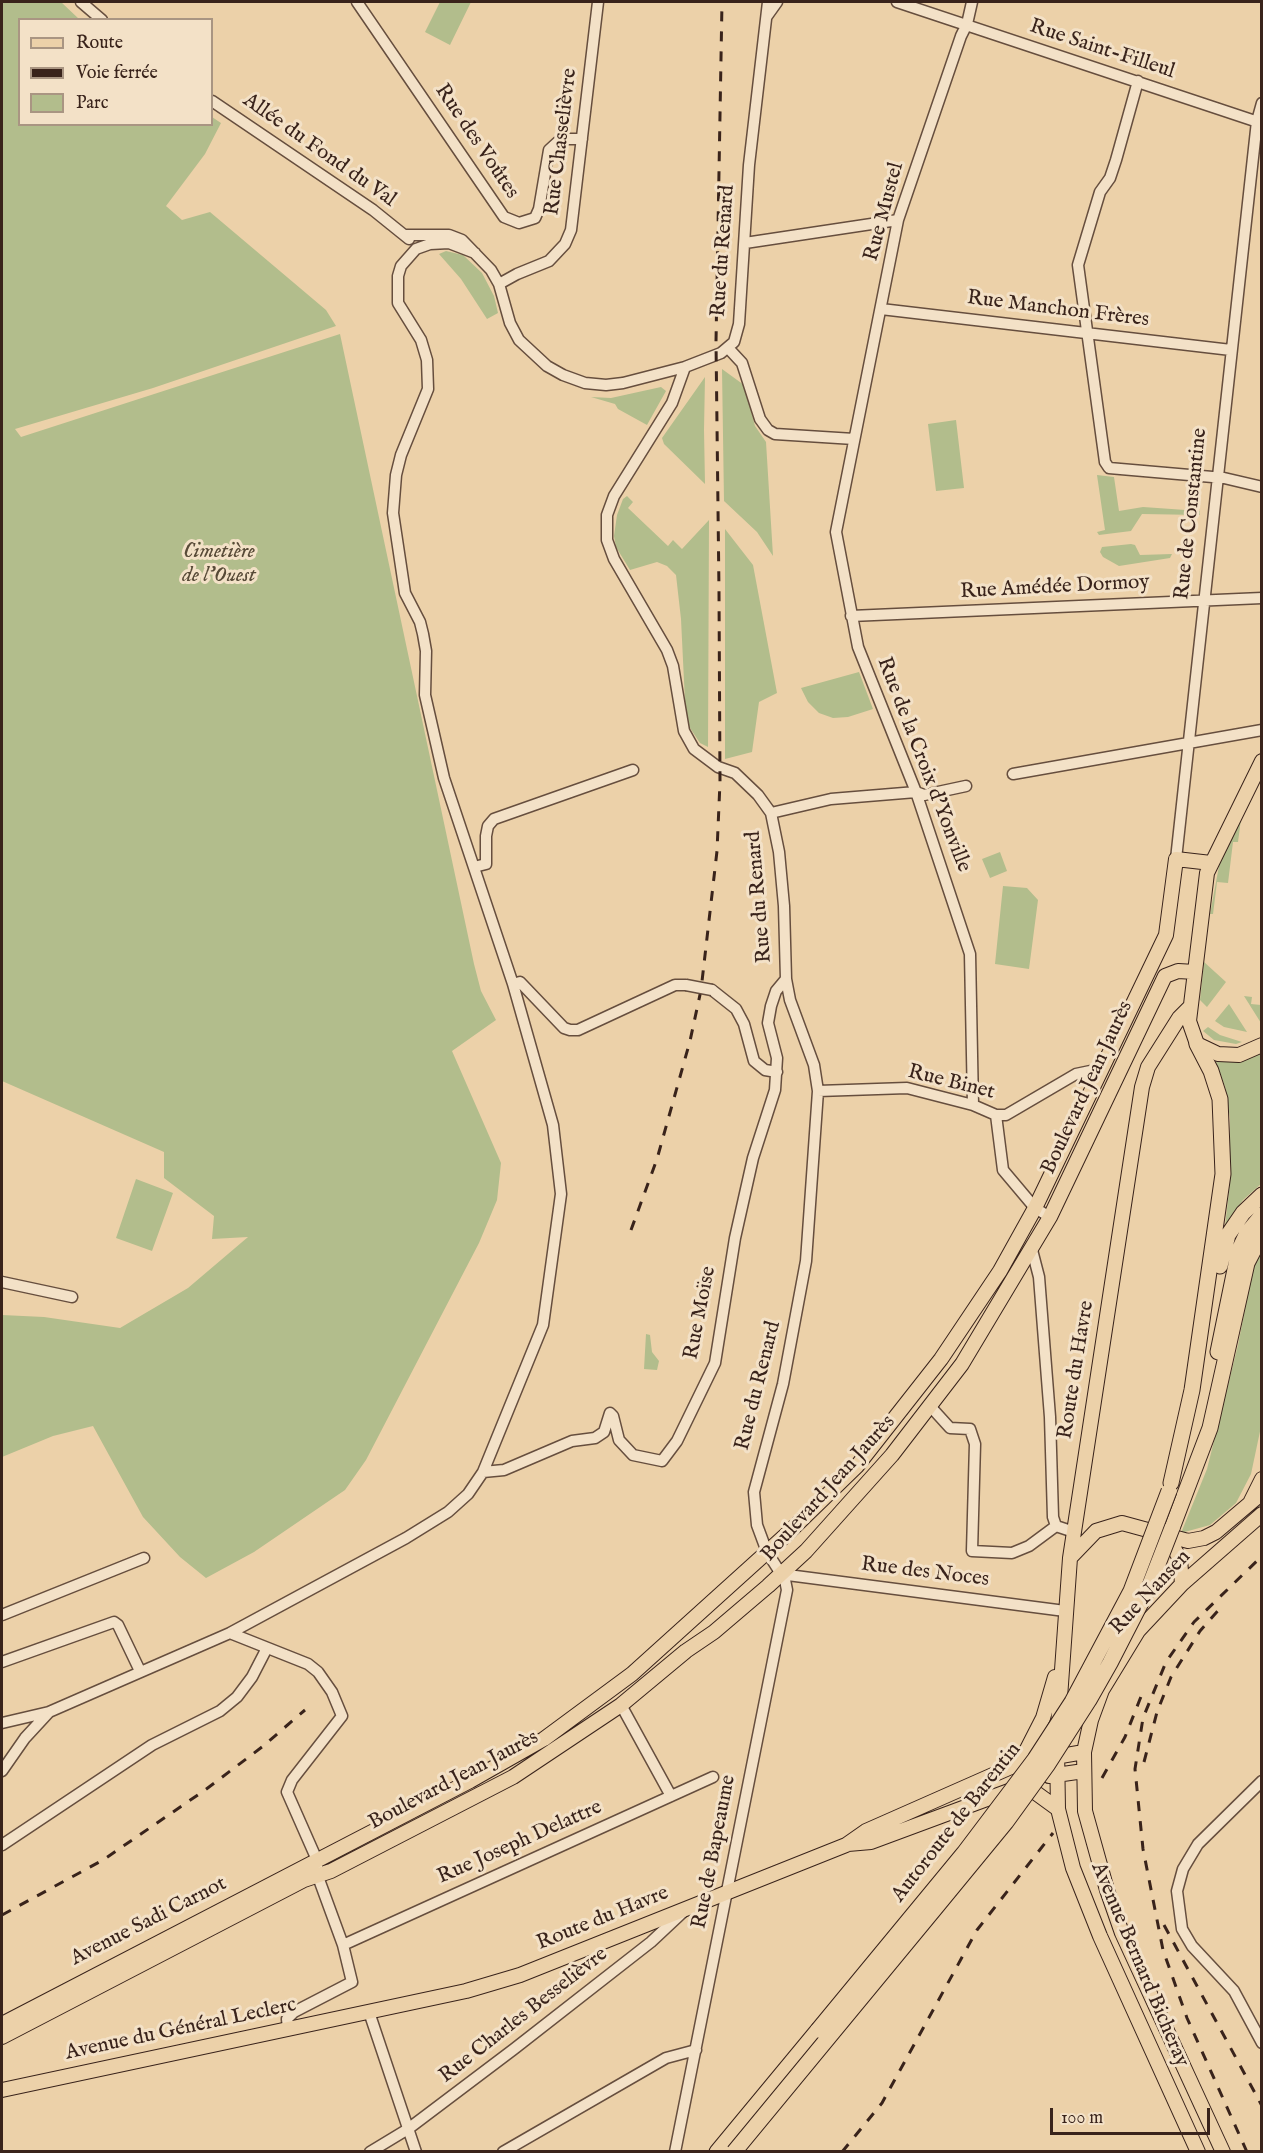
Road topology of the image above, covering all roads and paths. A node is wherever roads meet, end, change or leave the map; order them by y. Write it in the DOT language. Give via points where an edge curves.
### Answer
graph roads {
  1 [pos="81,2"];
  2 [pos="357,2"];
  3 [pos="598,2"];
  4 [pos="768,2"];
  5 [pos="777,2"];
  6 [pos="897,2"];
  7 [pos="972,2"];
  8 [pos="766,17"];
  9 [pos="100,18"];
  10 [pos="967,24"];
  11 [pos="1138,81"];
  12 [pos="213,102"];
  13 [pos="1262,103"];
  14 [pos="1259,122"];
  15 [pos="582,139"];
  16 [pos="898,220"];
  17 [pos="405,235"];
  18 [pos="745,243"];
  19 [pos="416,249"];
  20 [pos="475,253"];
  21 [pos="499,284"];
  22 [pos="881,309"];
  23 [pos="1088,334"];
  24 [pos="729,348"];
  25 [pos="1232,350"];
  26 [pos="686,367"];
  27 [pos="854,439"];
  28 [pos="1218,478"];
  29 [pos="1262,487"];
  30 [pos="1262,598"];
  31 [pos="1204,601"];
  32 [pos="851,616"];
  33 [pos="1262,730"];
  34 [pos="1189,741"];
  35 [pos="1262,760"];
  36 [pos="633,770"];
  37 [pos="1013,774"];
  38 [pos="966,786"];
  39 [pos="916,792"];
  40 [pos="771,813"];
  41 [pos="1176,859"];
  42 [pos="1211,863"];
  43 [pos="474,867"];
  44 [pos="1168,931"];
  45 [pos="1195,972"];
  46 [pos="786,979"];
  47 [pos="513,984"];
  48 [pos="1190,1007"];
  49 [pos="1197,1044"];
  50 [pos="1262,1045"];
  51 [pos="1100,1069"];
  52 [pos="777,1072"];
  53 [pos="818,1091"];
  54 [pos="973,1105"];
  55 [pos="996,1115"];
  56 [pos="1262,1196"];
  57 [pos="1035,1208"];
  58 [pos="1261,1215"];
  59 [pos="1050,1217"];
  60 [pos="1262,1234"];
  61 [pos="1032,1250"];
  62 [pos="2,1282"];
  63 [pos="72,1297"];
  64 [pos="930,1406"];
  65 [pos="483,1472"];
  66 [pos="1262,1479"];
  67 [pos="1176,1487"];
  68 [pos="1262,1494"];
  69 [pos="1249,1505"];
  70 [pos="1262,1514"];
  71 [pos="1056,1526"];
  72 [pos="1074,1532"];
  73 [pos="1169,1532"];
  74 [pos="1225,1547"];
  75 [pos="144,1558"];
  76 [pos="1070,1558"];
  77 [pos="773,1563"];
  78 [pos="1182,1584"];
  79 [pos="1065,1611"];
  80 [pos="2,1615"];
  81 [pos="230,1633"];
  82 [pos="267,1648"];
  83 [pos="1062,1655"];
  84 [pos="2,1662"];
  85 [pos="140,1671"];
  86 [pos="621,1705"];
  87 [pos="49,1712"];
  88 [pos="16,1720"];
  89 [pos="2,1723"];
  90 [pos="25,1738"];
  91 [pos="1084,1752"];
  92 [pos="1056,1755"];
  93 [pos="1020,1763"];
  94 [pos="2,1771"];
  95 [pos="1083,1771"];
  96 [pos="1057,1773"];
  97 [pos="713,1777"];
  98 [pos="1262,1781"];
  99 [pos="1025,1785"];
  100 [pos="671,1796"];
  101 [pos="1058,1809"];
  102 [pos="2,1845"];
  103 [pos="846,1845"];
  104 [pos="317,1860"];
  105 [pos="317,1875"];
  106 [pos="728,1892"];
  107 [pos="688,1908"];
  108 [pos="343,1945"];
  109 [pos="369,2012"];
  110 [pos="2,2024"];
  111 [pos="288,2029"];
  112 [pos="2,2037"];
  113 [pos="1262,2043"];
  114 [pos="696,2050"];
  115 [pos="2,2090"];
  116 [pos="408,2129"];
  117 [pos="370,2151"];
  118 [pos="416,2151"];
  119 [pos="503,2151"];
  120 [pos="675,2151"];
  121 [pos="717,2151"];
  122 [pos="734,2151"];
  123 [pos="1198,2151"];
  124 [pos="1223,2151"];
  1 -- 9 [label="street"];
  2 -- 15 [label="street, Rue des Voûtes" via="504,217 519,223 535,218 549,150 561,139"];
  3 -- 15 [label="street, Rue Chasselièvre"];
  4 -- 8 [label="street, Rue du Renard"];
  5 -- 8 [label="street"];
  6 -- 10 [label="street, Rue Saint-Filleul"];
  7 -- 10 [label="street, Rue Mustel"];
  8 -- 18 [label="street, Rue du Renard" via="749,165"];
  10 -- 11 [label="street, Rue Saint-Filleul"];
  10 -- 16 [label="street, Rue Mustel"];
  11 -- 14 [label="street, Rue Saint-Filleul"];
  11 -- 23 [label="street" via="1116,160 1100,192 1078,265"];
  12 -- 17 [label="street, Allée du Fond du Val"];
  13 -- 14 [label="street, Rue de Constantine"];
  14 -- 25 [label="street, Rue de Constantine"];
  15 -- 21 [label="street, Rue Chasselièvre" via="571,230 565,244 549,261"];
  16 -- 18 [label="street"];
  16 -- 22 [label="street, Rue Mustel"];
  17 -- 19 [label="street, Allée du Fond du Val"];
  17 -- 20 [label="street, Allée du Fond du Val" via="449,235 462,240"];
  18 -- 24 [label="street, Rue du Renard" via="739,324"];
  19 -- 20 [label="street" via="449,243"];
  19 -- 43 [label="street" via="401,266 396,294 424,349 428,389 396,475 394,538 405,593 423,634 425,695 444,778"];
  20 -- 21 [label="street, Allée du Fond du Val"];
  21 -- 26 [label="street" via="519,340 563,375 606,385"];
  22 -- 23 [label="street, Rue Manchon Frères"];
  22 -- 27 [label="street, Rue Mustel"];
  23 -- 25 [label="street, Rue Manchon Frères"];
  23 -- 28 [label="street" via="1105,462 1109,468"];
  24 -- 26 [label="street, Rue du Renard"];
  24 -- 27 [label="street" via="742,363 760,419 768,430 775,434"];
  25 -- 28 [label="street, Rue de Constantine"];
  26 -- 40 [label="street, Rue du Renard" via="672,403 614,496 607,515 607,540 611,554 667,650 684,731 694,749 718,767 735,772"];
  27 -- 32 [label="street, Rue de la Croix d'Yonville" via="836,532"];
  28 -- 29 [label="street"];
  28 -- 31 [label="street, Rue de Constantine"];
  30 -- 31 [label="street, Rue Amédée Dormoy"];
  31 -- 32 [label="street, Rue Amédée Dormoy"];
  31 -- 34 [label="street, Rue de Constantine"];
  32 -- 39 [label="street, Rue de la Croix d'Yonville" via="863,662"];
  33 -- 34 [label="street"];
  34 -- 37 [label="street"];
  34 -- 41 [label="street, Rue de Constantine"];
  35 -- 42 [label="main road"];
  36 -- 43 [label="street" via="494,819 486,836 486,864"];
  38 -- 39 [label="street" via="924,795"];
  39 -- 40 [label="street" via="831,799"];
  39 -- 54 [label="street, Rue de la Croix d'Yonville" via="970,954"];
  40 -- 46 [label="street, Rue du Renard" via="784,906"];
  41 -- 42 [label="main road"];
  41 -- 44 [label="main road, Rue de Constantine"];
  42 -- 45 [label="main road" via="1205,883"];
  43 -- 47 [label="street"];
  44 -- 51 [label="main road, Boulevard Jean Jaurès"];
  45 -- 48 [label="main road"];
  45 -- 59 [label="main road, Boulevard Jean Jaurès" via="1178,971 1165,976"];
  46 -- 52 [label="street, Rue Moïse" via="776,991 768,1023"];
  46 -- 53 [label="street, Rue du Renard" via="814,1065"];
  47 -- 52 [label="street, bridge" via="520,982 570,1030 578,1030 675,985 712,990 736,1009 754,1062"];
  47 -- 65 [label="street" via="553,1125 561,1194 543,1324"];
  48 -- 49 [label="main road" via="1190,1027"];
  48 -- 72 [label="main road, Route du Havre" via="1179,1018 1144,1077"];
  49 -- 50 [label="main road" via="1233,1056"];
  49 -- 67 [label="highway" via="1220,1099 1224,1162"];
  51 -- 55 [label="street, Rue Binet" via="1076,1074 1006,1115"];
  51 -- 57 [label="main road, Boulevard Jean Jaurès"];
  52 -- 65 [label="street, Rue Moïse" via="735,1238 715,1363 662,1461 633,1455 619,1440 610,1413 604,1432 595,1438 572,1441 504,1470"];
  53 -- 54 [label="street, Rue Binet" via="907,1088"];
  53 -- 77 [label="street, Rue du Renard" via="806,1261 783,1384 754,1492 757,1525"];
  54 -- 55 [label="street, Rue Binet"];
  55 -- 57 [label="street" via="1003,1170"];
  56 -- 67 [label="highway" via="1228,1234"];
  57 -- 59 [label="street"];
  57 -- 77 [label="main road, Boulevard Jean Jaurès" via="941,1359 857,1466"];
  58 -- 67 [label="highway" via="1239,1250 1201,1435"];
  59 -- 61 [label="main road, Boulevard Jean Jaurès"];
  60 -- 67 [label="highway" via="1247,1263 1210,1428"];
  61 -- 64 [label="main road, Boulevard Jean Jaurès" via="962,1364"];
  61 -- 71 [label="street" via="1039,1277"];
  62 -- 63 [label="street"];
  64 -- 71 [label="street" via="950,1428 970,1429 975,1444 972,1551 1012,1554"];
  64 -- 77 [label="main road, Boulevard Jean Jaurès" via="806,1551"];
  65 -- 81 [label="street" via="468,1494 448,1512"];
  66 -- 69 [label="main road"];
  67 -- 73 [label="highway, Autoroute de Barentin"];
  67 -- 121 [label="highway, Autoroute de Barentin, bridge" via="1113,1628 1035,1759 931,1894"];
  68 -- 69 [label="main road, Rue Nansen"];
  69 -- 73 [label="main road, Rue Nansen" via="1204,1538 1188,1541"];
  69 -- 74 [label="main road"];
  70 -- 74 [label="main road, Rue Nansen"];
  71 -- 72 [label="street"];
  72 -- 76 [label="main road, Route du Havre"];
  73 -- 76 [label="main road, Rue Nansen" via="1134,1524 1106,1526"];
  73 -- 78 [label="main road" via="1180,1558"];
  73 -- 122 [label="highway, Autoroute de Barentin, bridge" via="1149,1587 1110,1663 1048,1764 944,1898"];
  74 -- 78 [label="main road, Rue Nansen"];
  75 -- 80 [label="street"];
  76 -- 79 [label="main road, Route du Havre"];
  77 -- 79 [label="street, Rue des Noces"];
  77 -- 86 [label="main road, Boulevard Jean Jaurès" via="714,1632"];
  77 -- 104 [label="main road, Boulevard Jean Jaurès" via="544,1739"];
  77 -- 106 [label="street, Rue de Bapeaume" via="787,1590"];
  78 -- 91 [label="main road, Rue Nansen" via="1138,1631 1118,1660 1091,1720"];
  79 -- 83 [label="main road, Route du Havre"];
  81 -- 82 [label="street"];
  81 -- 85 [label="street"];
  82 -- 102 [label="street" via="252,1677 220,1711 153,1745"];
  82 -- 104 [label="street" via="318,1672 340,1710 339,1723 292,1780 287,1792"];
  83 -- 92 [label="main road, Route du Havre"];
  83 -- 93 [label="main road" via="1043,1719"];
  84 -- 85 [label="street" via="114,1622"];
  85 -- 87 [label="street"];
  86 -- 100 [label="street"];
  86 -- 105 [label="main road, Boulevard Jean Jaurès" via="513,1777"];
  87 -- 88 [label="street"];
  87 -- 90 [label="street"];
  88 -- 89 [label="street"];
  88 -- 90 [label="street"];
  90 -- 94 [label="street"];
  91 -- 92 [label="main road, Route du Havre"];
  91 -- 95 [label="main road, Avenue Bernard Bicheray"];
  92 -- 93 [label="main road, Route du Havre"];
  92 -- 96 [label="main road, Avenue Bernard Bicheray"];
  93 -- 103 [label="main road, Route du Havre" via="866,1831"];
  95 -- 96 [label="main road, Route du Havre"];
  95 -- 124 [label="main road, Avenue Bernard Bicheray" via="1084,1811 1122,1933"];
  96 -- 99 [label="main road, Route du Havre"];
  96 -- 101 [label="main road, Avenue Bernard Bicheray"];
  97 -- 100 [label="street, Rue Joseph Delattre"];
  98 -- 113 [label="street" via="1197,1844 1183,1869 1177,1891 1182,1929 1192,1946 1234,1991"];
  99 -- 101 [label="main road"];
  99 -- 103 [label="main road, Route du Havre" via="871,1842"];
  100 -- 108 [label="street, Rue Joseph Delattre"];
  101 -- 123 [label="main road, Avenue Bernard Bicheray" via="1073,1868 1100,1936"];
  103 -- 106 [label="main road, Route du Havre"];
  104 -- 105 [label="street"];
  104 -- 110 [label="main road, Avenue Sadi Carnot"];
  105 -- 108 [label="street"];
  105 -- 112 [label="main road, Avenue Sadi Carnot"];
  106 -- 107 [label="main road, Route du Havre"];
  106 -- 114 [label="street, Rue de Bapeaume"];
  107 -- 109 [label="main road, Route du Havre" via="520,1976"];
  107 -- 116 [label="street, Rue Charles Besselièvre" via="651,1942"];
  108 -- 111 [label="street" via="352,1982 294,2012 287,2019"];
  109 -- 111 [label="main road, Avenue du Général Leclerc"];
  109 -- 116 [label="street"];
  111 -- 115 [label="main road, Avenue du Général Leclerc"];
  114 -- 119 [label="street" via="666,2058"];
  114 -- 120 [label="street, Rue de Bapeaume"];
  116 -- 117 [label="street, Rue Charles Besselièvre"];
  116 -- 118 [label="street"];
}
